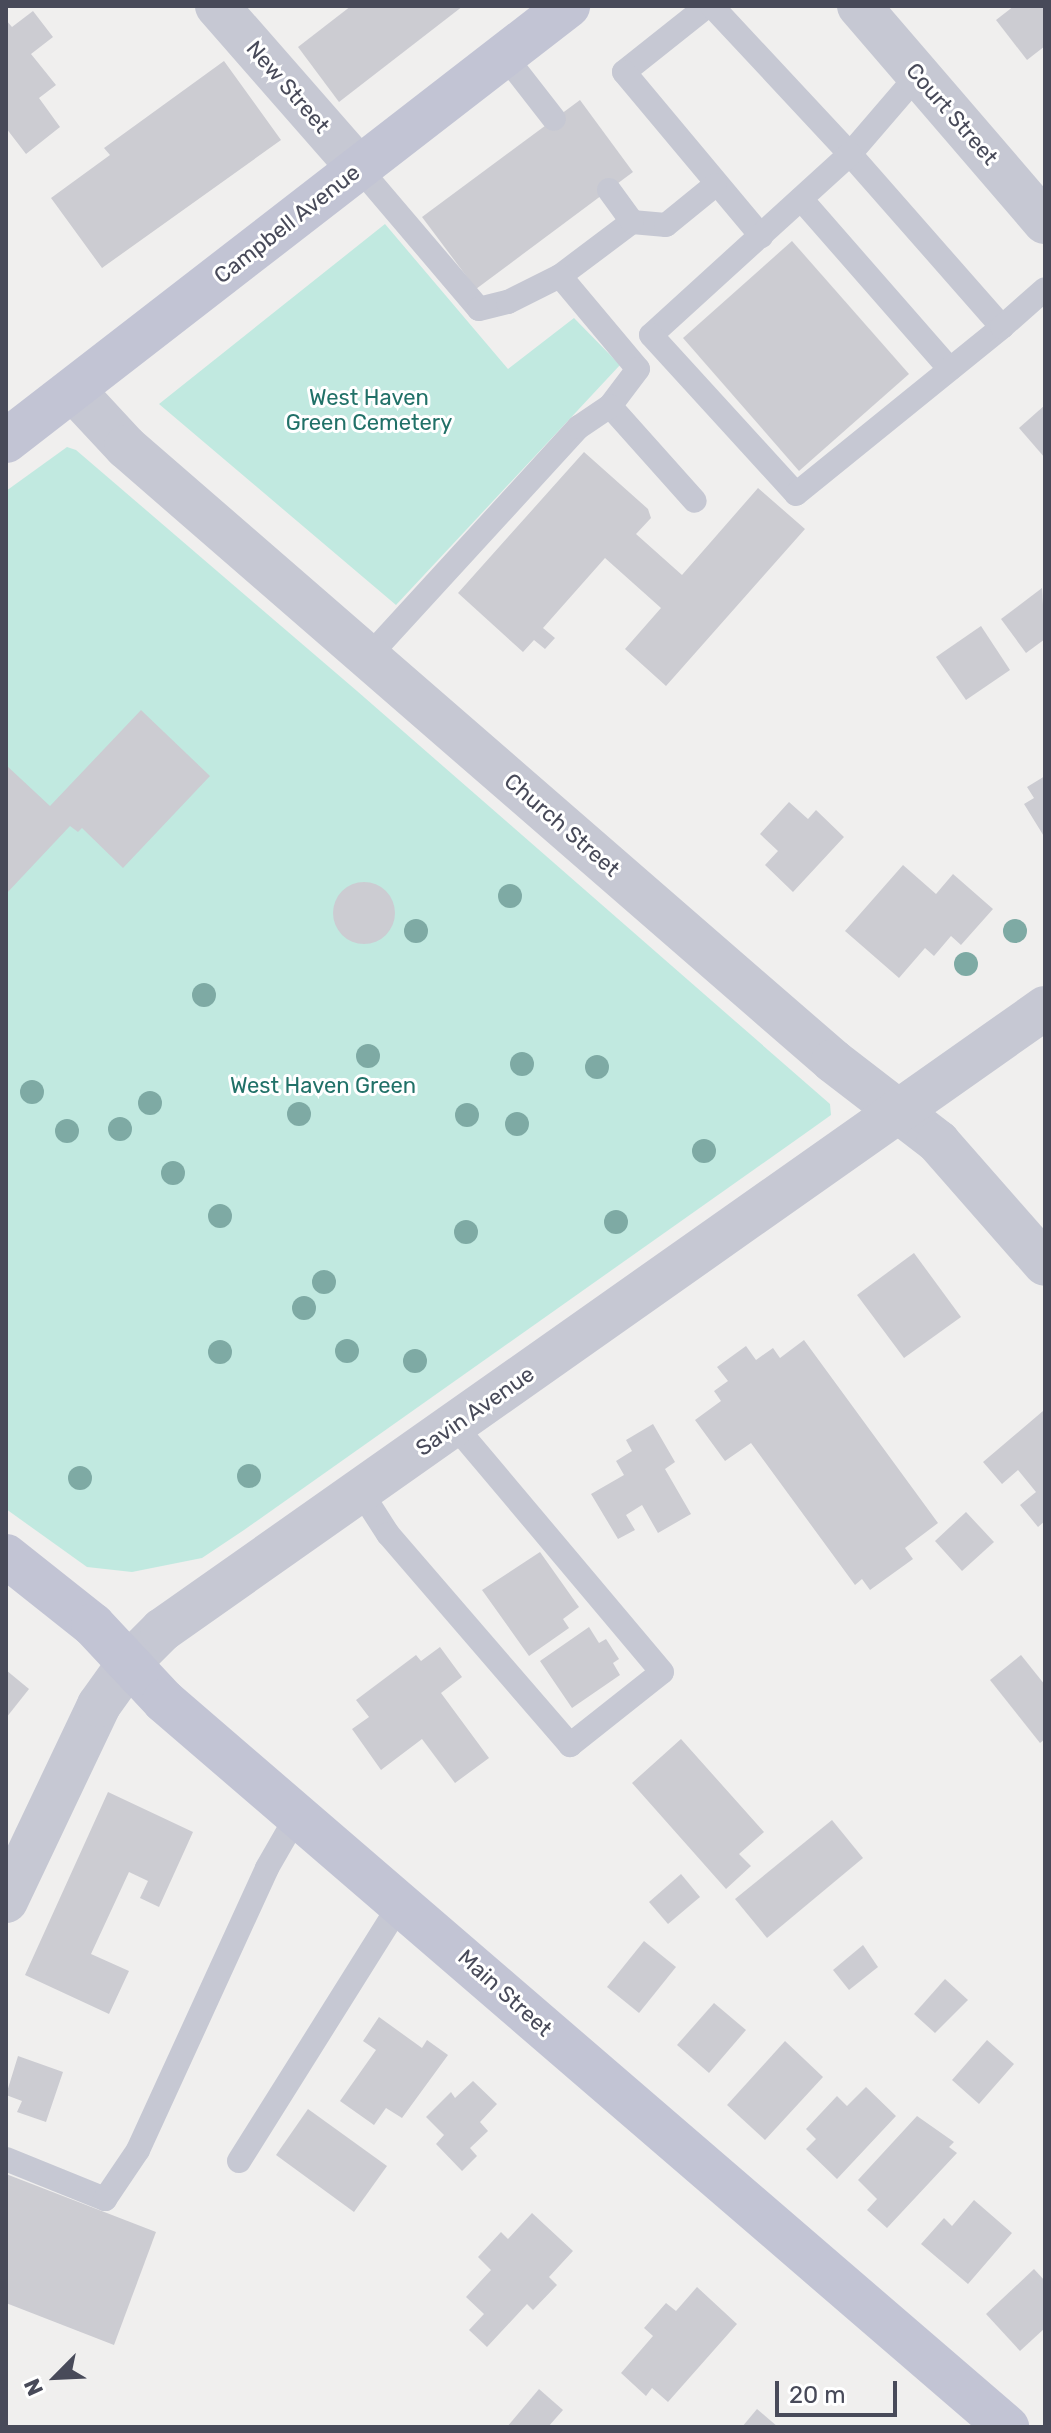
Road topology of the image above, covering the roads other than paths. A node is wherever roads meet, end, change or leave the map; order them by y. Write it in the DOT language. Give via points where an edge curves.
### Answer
graph roads {
  1 [pos="217,6"];
  2 [pos="568,6"];
  3 [pos="710,6"];
  4 [pos="859,6"];
  5 [pos="504,55"];
  6 [pos="918,75"];
  7 [pos="554,119"];
  8 [pos="850,154"];
  9 [pos="359,168"];
  10 [pos="715,185"];
  11 [pos="609,190"];
  12 [pos="801,199"];
  13 [pos="632,222"];
  14 [pos="1045,222"];
  15 [pos="761,236"];
  16 [pos="560,276"];
  17 [pos="1045,289"];
  18 [pos="1002,327"];
  19 [pos="950,369"];
  20 [pos="73,390"];
  21 [pos="610,406"];
  22 [pos="6,441"];
  23 [pos="695,501"];
  24 [pos="368,657"];
  25 [pos="1045,1008"];
  26 [pos="896,1112"];
  27 [pos="1045,1264"];
  28 [pos="454,1425"];
  29 [pos="361,1492"];
  30 [pos="6,1556"];
  31 [pos="129,1663"];
  32 [pos="298,1814"];
  33 [pos="6,1901"];
  34 [pos="402,1901"];
  35 [pos="6,2159"];
  36 [pos="239,2161"];
  37 [pos="1007,2427"];
  1 -- 9 [label="street, New Street"];
  2 -- 5 [label="main road, Campbell Avenue"];
  3 -- 8 [label="lane"];
  3 -- 10 [label="lane" via="624,72"];
  4 -- 6 [label="street, Court Street"];
  5 -- 7 [label="lane"];
  5 -- 9 [label="main road, Campbell Avenue"];
  6 -- 8 [label="lane"];
  6 -- 14 [label="street, Court Street"];
  8 -- 12 [label="lane"];
  8 -- 18 [label="lane"];
  9 -- 16 [label="lane" via="479,309 508,302"];
  9 -- 20 [label="main road, Campbell Avenue"];
  10 -- 13 [label="lane" via="666,225"];
  10 -- 15 [label="lane"];
  11 -- 13 [label="lane"];
  12 -- 15 [label="lane"];
  12 -- 19 [label="lane"];
  13 -- 16 [label="lane"];
  15 -- 19 [label="lane" via="651,335 796,494"];
  16 -- 21 [label="lane" via="638,369"];
  17 -- 18 [label="lane"];
  18 -- 19 [label="lane"];
  20 -- 22 [label="main road, Campbell Avenue"];
  20 -- 24 [label="street, Church Street" via="126,447"];
  21 -- 23 [label="lane"];
  21 -- 24 [label="lane" via="579,427"];
  24 -- 26 [label="street, Church Street"];
  25 -- 26 [label="street, Savin Avenue"];
  26 -- 27 [label="street, Church Street" via="938,1142"];
  26 -- 28 [label="street, Savin Avenue"];
  28 -- 29 [label="street, Savin Avenue"];
  28 -- 29 [label="lane" via="662,1672 570,1745 388,1534"];
  29 -- 31 [label="street, Savin Avenue" via="162,1630"];
  30 -- 31 [label="main road, Main Street" via="93,1625"];
  31 -- 32 [label="main road, Main Street" via="164,1701"];
  31 -- 33 [label="street, Savin Avenue" via="99,1705"];
  32 -- 34 [label="main road, Main Street"];
  32 -- 35 [label="lane" via="247,1910 138,2150 105,2199"];
  34 -- 36 [label="lane"];
  34 -- 37 [label="main road, Main Street"];
}
